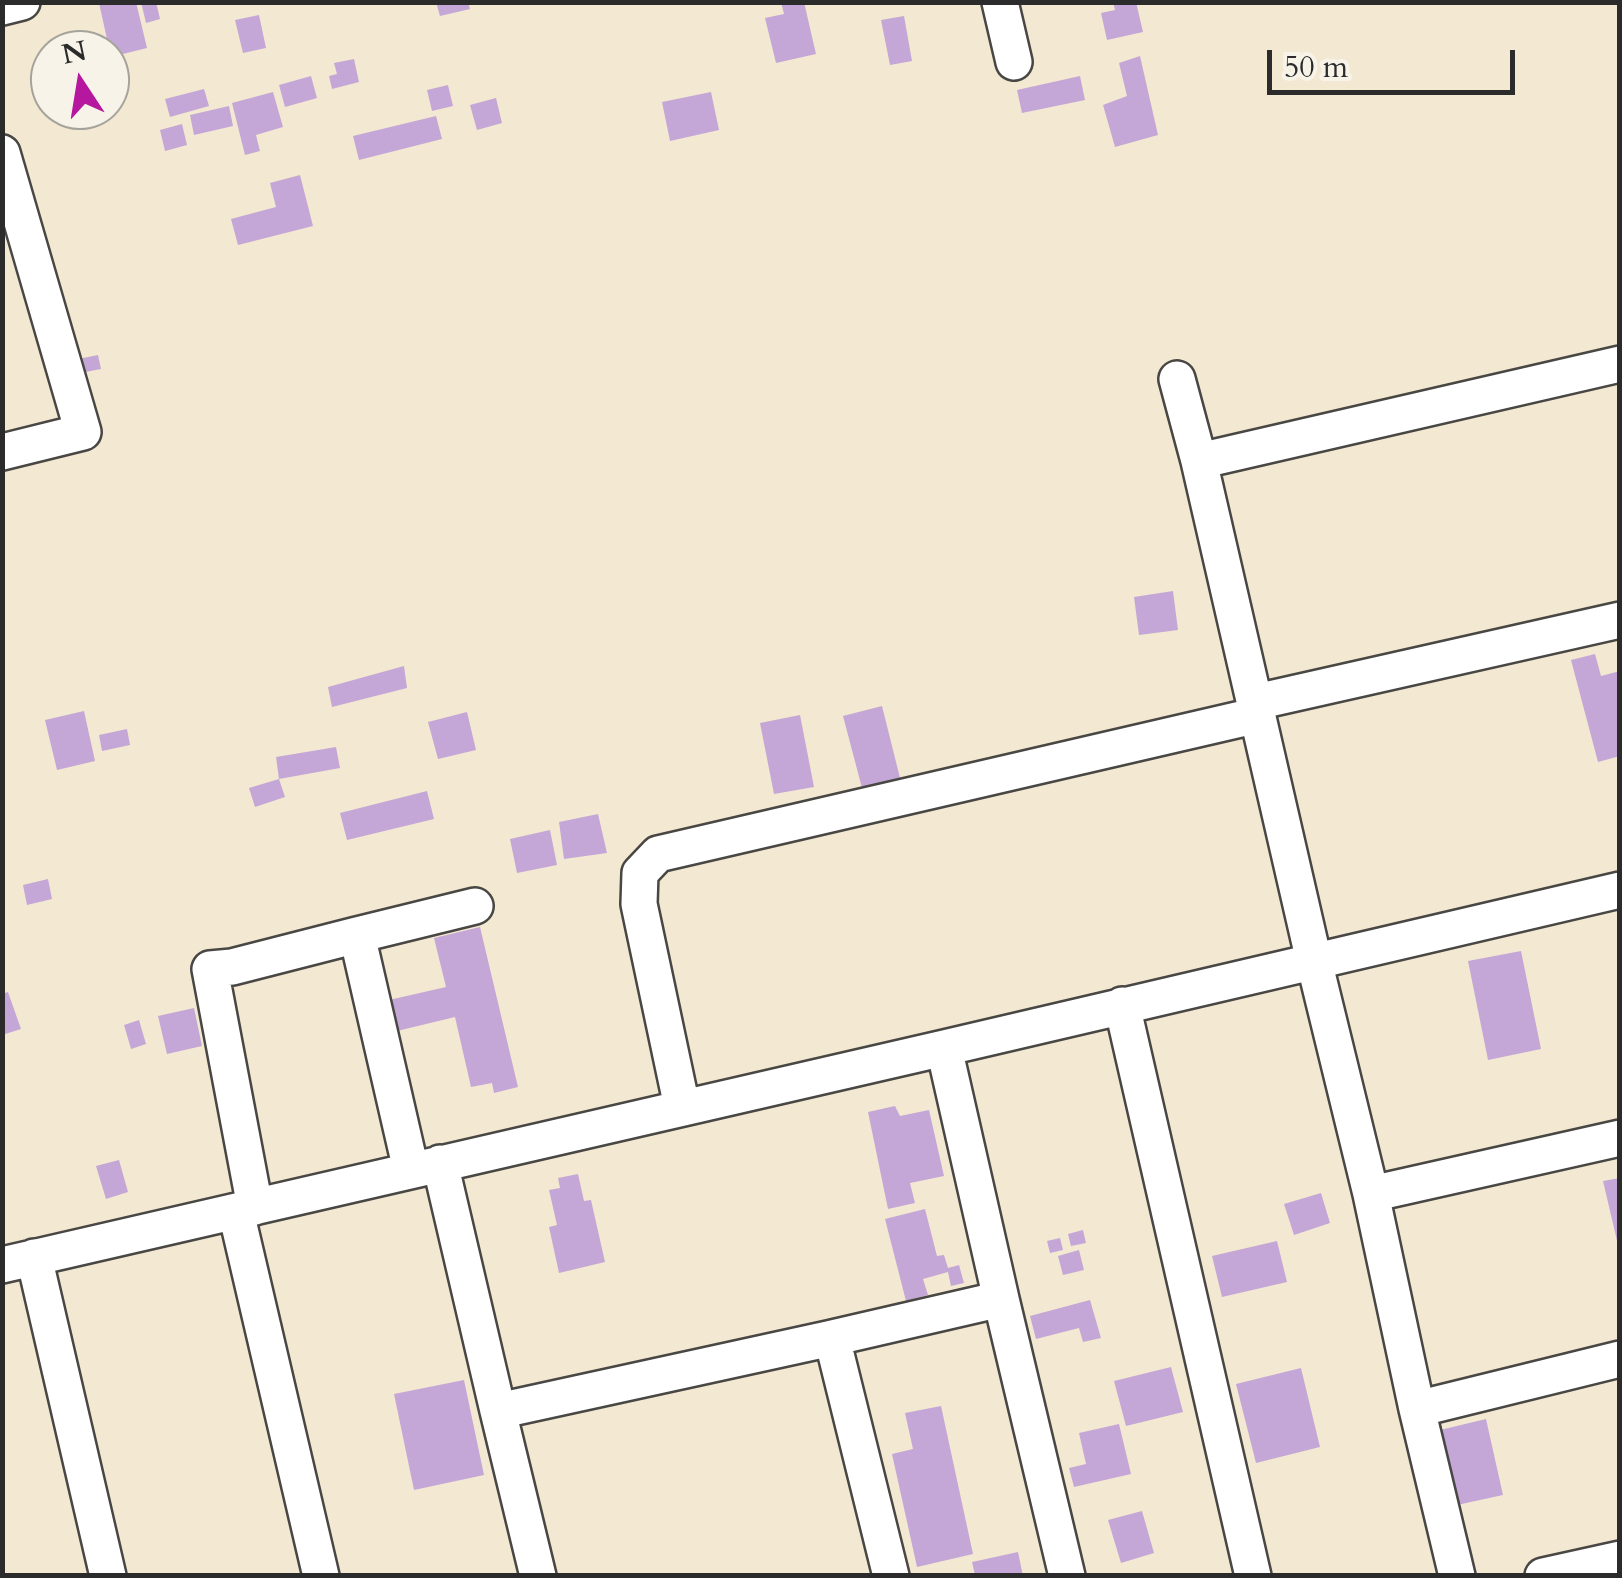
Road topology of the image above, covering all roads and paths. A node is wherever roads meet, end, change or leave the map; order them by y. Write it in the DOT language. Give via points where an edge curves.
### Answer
graph roads {
  1 [pos="22,2"];
  2 [pos="1000,2"];
  3 [pos="2,7"];
  4 [pos="1014,62"];
  5 [pos="2,153"];
  6 [pos="1620,364"];
  7 [pos="1177,379"];
  8 [pos="2,452"];
  9 [pos="1199,461"];
  10 [pos="1620,620"];
  11 [pos="1257,708"];
  12 [pos="1620,890"];
  13 [pos="475,906"];
  14 [pos="356,935"];
  15 [pos="1314,961"];
  16 [pos="1122,1005"];
  17 [pos="944,1048"];
  18 [pos="682,1106"];
  19 [pos="1620,1138"];
  20 [pos="425,1166"];
  21 [pos="1371,1194"];
  22 [pos="245,1209"];
  23 [pos="18,1261"];
  24 [pos="1001,1299"];
  25 [pos="832,1338"];
  26 [pos="1620,1360"];
  27 [pos="1416,1408"];
  28 [pos="498,1411"];
  29 [pos="1620,1559"];
  30 [pos="108,1576"];
  31 [pos="320,1576"];
  32 [pos="538,1576"];
  33 [pos="891,1576"];
  34 [pos="1067,1576"];
  35 [pos="1253,1576"];
  36 [pos="1457,1576"];
  37 [pos="1543,1576"];
  1 -- 3 [label="street"];
  2 -- 4 [label="street"];
  5 -- 8 [label="street" via="83,432"];
  6 -- 9 [label="street"];
  7 -- 9 [label="street"];
  9 -- 11 [label="street"];
  10 -- 11 [label="street"];
  11 -- 15 [label="street"];
  11 -- 18 [label="street" via="658,854 640,873 639,904"];
  12 -- 15 [label="street"];
  13 -- 14 [label="street"];
  14 -- 20 [label="street"];
  14 -- 22 [label="street" via="210,969"];
  15 -- 16 [label="street"];
  15 -- 21 [label="street"];
  16 -- 17 [label="street"];
  16 -- 35 [label="street"];
  17 -- 18 [label="street"];
  17 -- 24 [label="street"];
  18 -- 20 [label="street"];
  19 -- 21 [label="street"];
  20 -- 22 [label="street"];
  20 -- 28 [label="street"];
  21 -- 27 [label="street"];
  22 -- 23 [label="street"];
  22 -- 31 [label="street"];
  23 -- 30 [label="street"];
  24 -- 25 [label="street"];
  24 -- 34 [label="street"];
  25 -- 28 [label="street"];
  25 -- 33 [label="street"];
  26 -- 27 [label="street"];
  27 -- 36 [label="street"];
  28 -- 32 [label="street"];
  29 -- 37 [label="street"];
}
